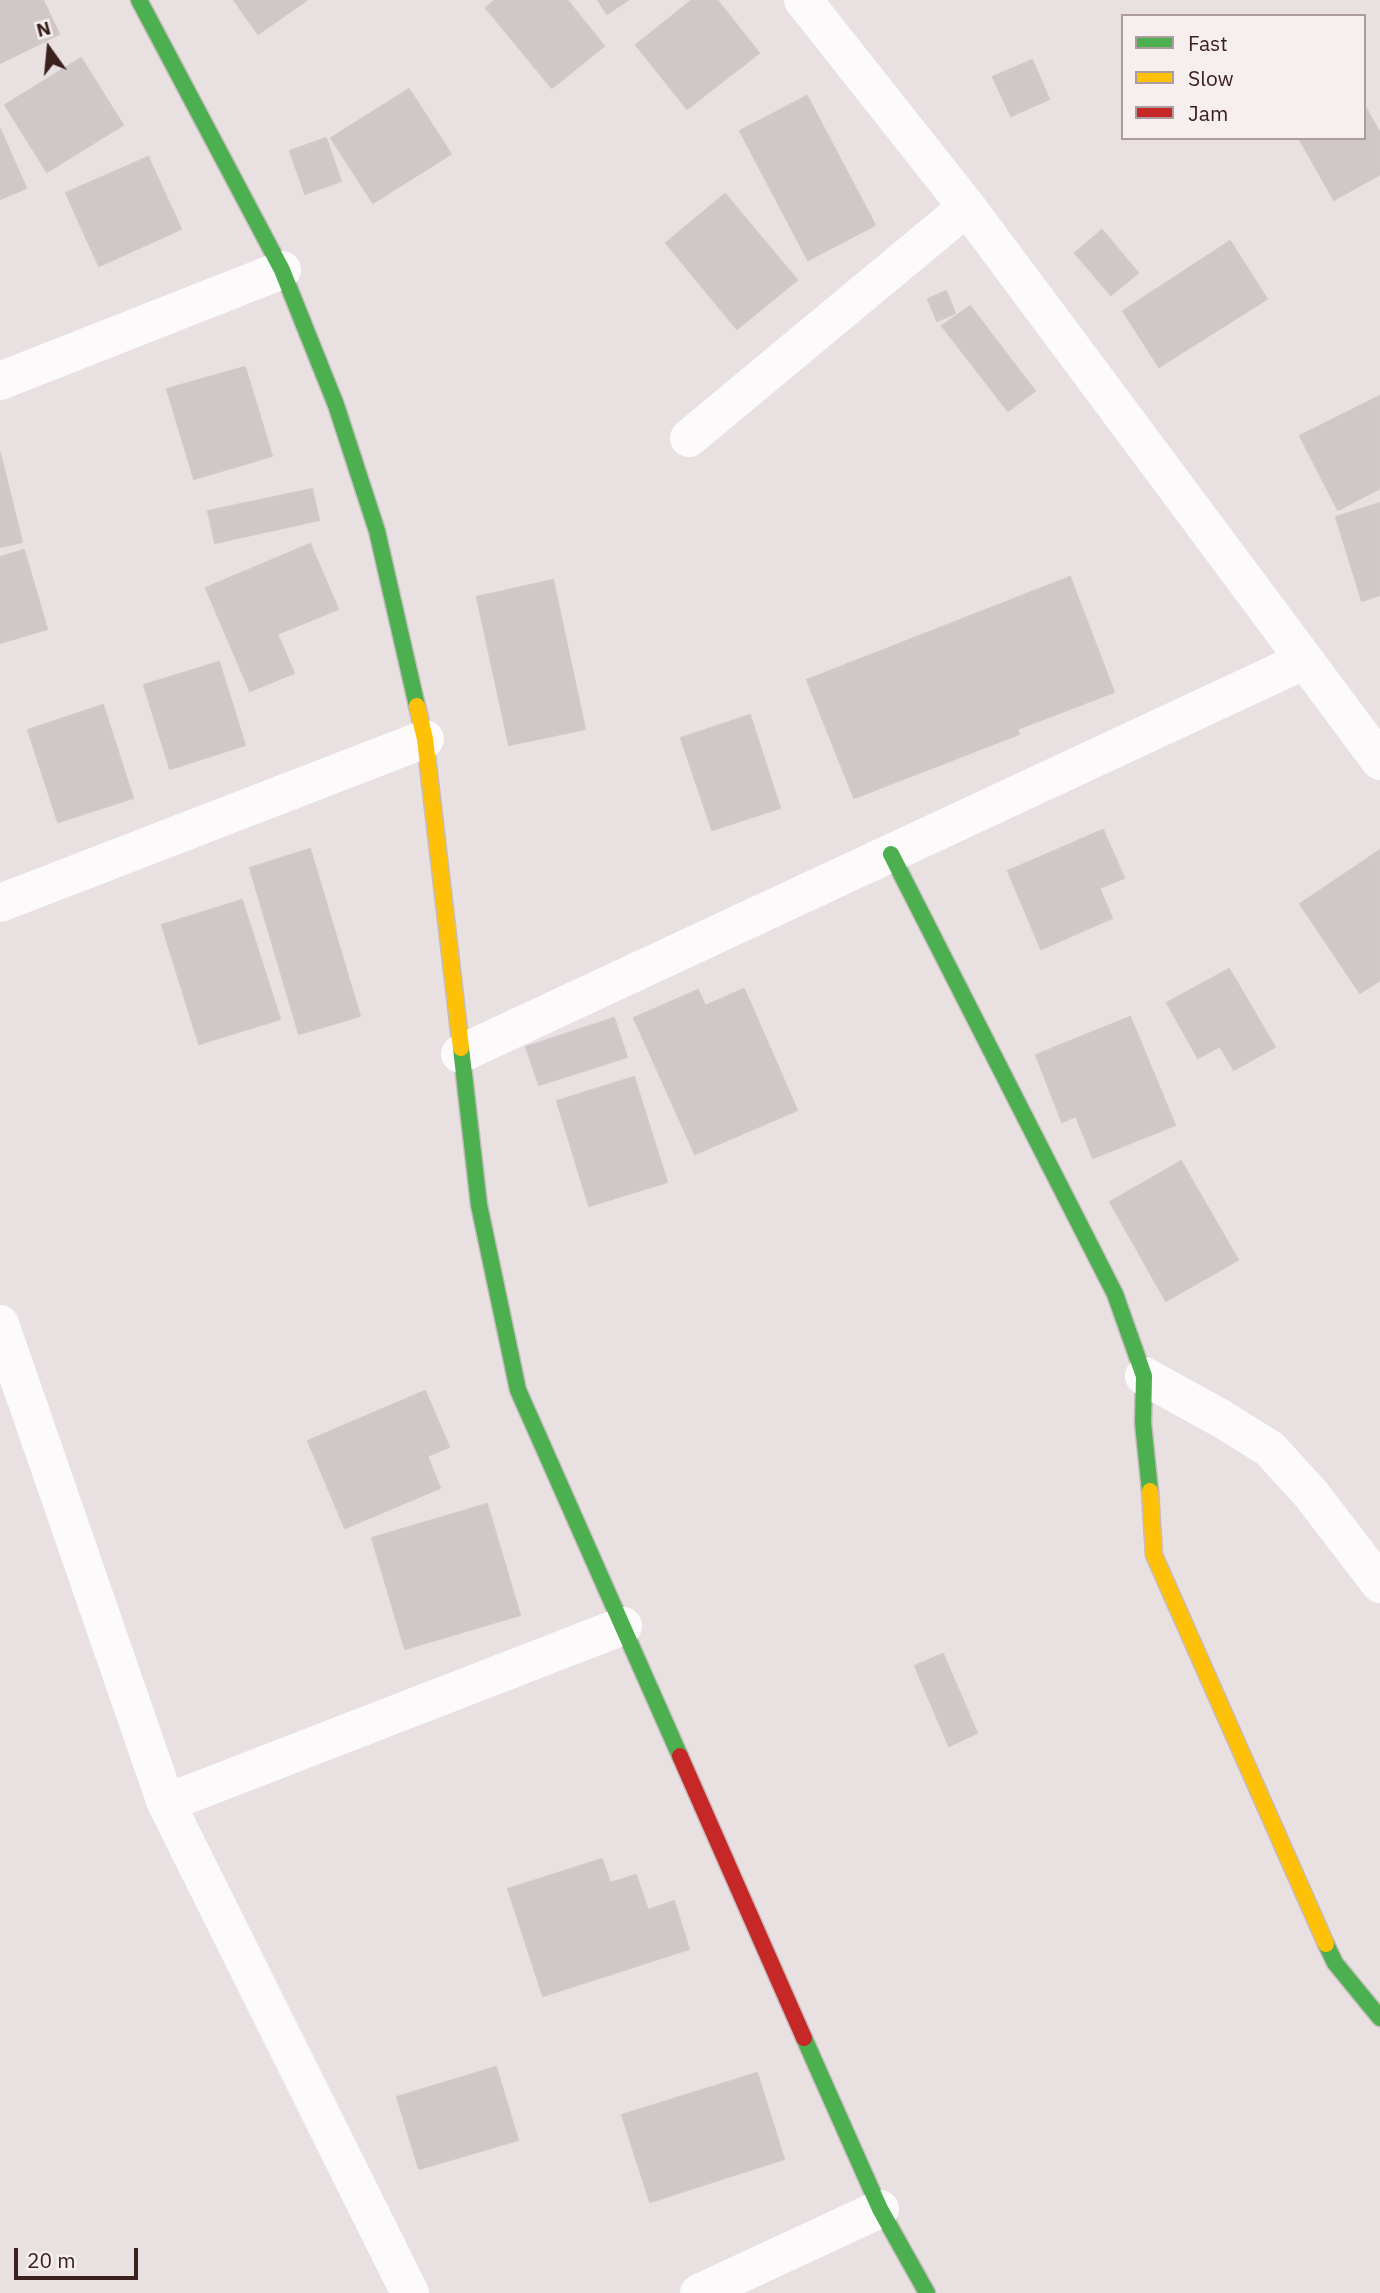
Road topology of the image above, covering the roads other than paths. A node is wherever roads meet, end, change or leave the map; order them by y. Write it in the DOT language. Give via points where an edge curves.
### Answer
graph roads {
  1 [pos="139,0"];
  2 [pos="803,0"];
  3 [pos="967,207"];
  4 [pos="282,270"];
  5 [pos="0,381"];
  6 [pos="689,438"];
  7 [pos="1303,661"];
  8 [pos="425,739"];
  9 [pos="1380,761"];
  10 [pos="891,854"];
  11 [pos="0,904"];
  12 [pos="460,1054"];
  13 [pos="0,1324"];
  14 [pos="1144,1376"];
  15 [pos="1380,1584"];
  16 [pos="623,1626"];
  17 [pos="166,1803"];
  18 [pos="1380,2018"];
  19 [pos="880,2209"];
  20 [pos="410,2293"];
  21 [pos="699,2293"];
  22 [pos="928,2293"];
  1 -- 4 [label="street"];
  2 -- 3 [label="street"];
  3 -- 6 [label="street"];
  3 -- 7 [label="street"];
  4 -- 5 [label="street"];
  4 -- 8 [label="street" via="336,405 377,531"];
  7 -- 9 [label="street"];
  7 -- 10 [label="street"];
  8 -- 11 [label="street"];
  8 -- 12 [label="street"];
  10 -- 12 [label="street"];
  10 -- 14 [label="street" via="1115,1294"];
  12 -- 16 [label="street" via="479,1205 518,1390"];
  13 -- 17 [label="street"];
  14 -- 15 [label="street" via="1270,1449"];
  14 -- 18 [label="street" via="1143,1423 1154,1555 1335,1964"];
  16 -- 17 [label="street"];
  16 -- 19 [label="street"];
  17 -- 20 [label="street"];
  19 -- 21 [label="street"];
  19 -- 22 [label="street"];
}
